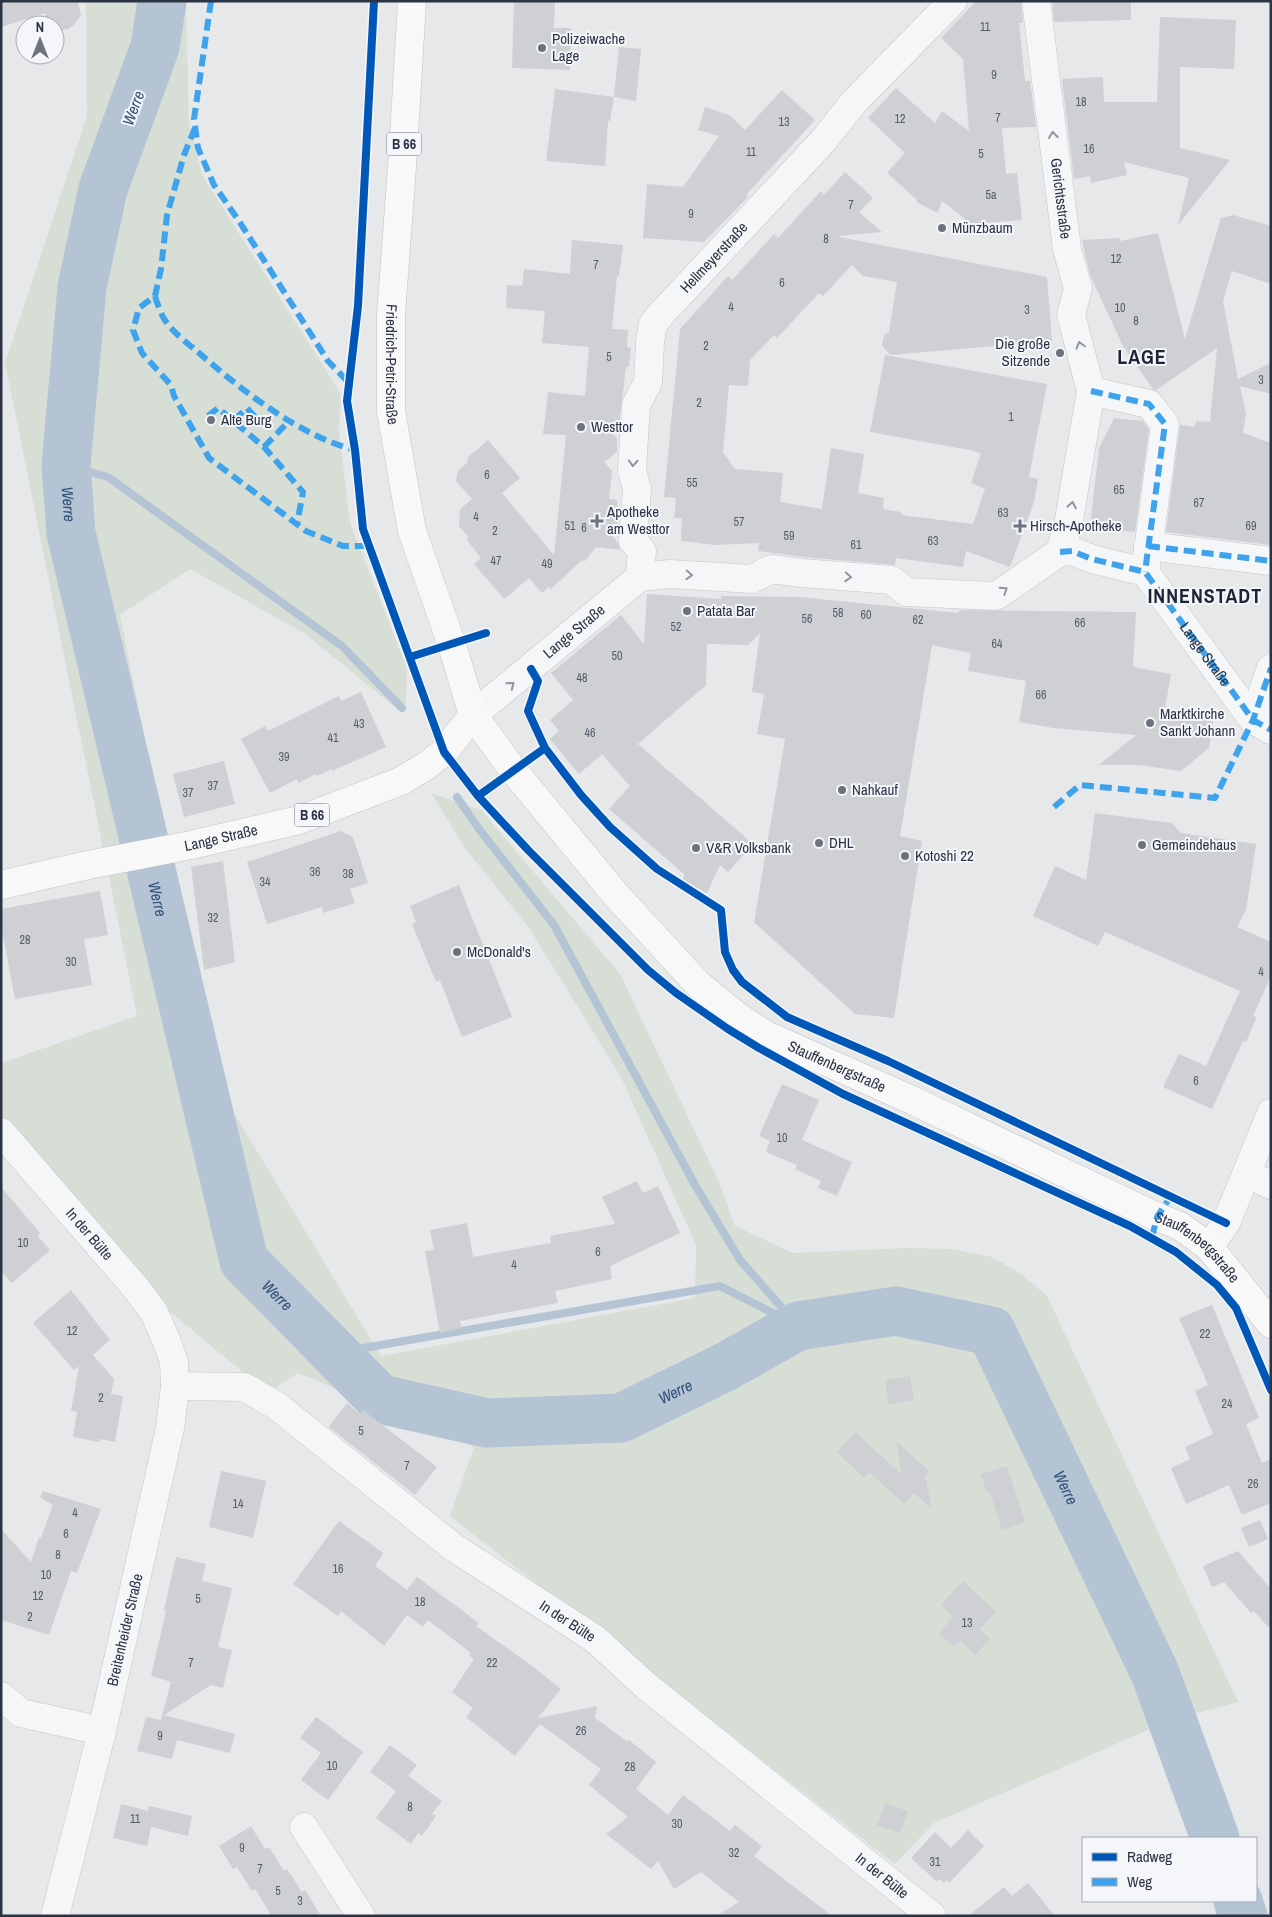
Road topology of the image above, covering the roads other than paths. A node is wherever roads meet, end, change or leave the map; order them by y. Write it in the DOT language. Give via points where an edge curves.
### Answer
graph roads {
  1 [pos="412,1"];
  2 [pos="953,1"];
  3 [pos="1036,1"];
  4 [pos="1091,391"];
  5 [pos="1148,551"];
  6 [pos="1060,552"];
  7 [pos="1271,561"];
  8 [pos="640,577"];
  9 [pos="1271,668"];
  10 [pos="473,716"];
  11 [pos="1262,725"];
  12 [pos="1,885"];
  13 [pos="1271,1113"];
  14 [pos="1,1132"];
  15 [pos="1259,1180"];
  16 [pos="1209,1247"];
  17 [pos="1271,1324"];
  18 [pos="168,1342"];
  19 [pos="175,1386"];
  20 [pos="1,1696"];
  21 [pos="102,1730"];
  22 [pos="304,1828"];
  23 [pos="55,1916"];
  24 [pos="361,1916"];
  25 [pos="932,1916"];
  1 -- 10 [label="main road, Friedrich-Petri-Straße / B 66" via="391,315 392,411 412,531"];
  2 -- 8 [label="street, Hellmeyerstraße, one-way" via="854,102 823,141 653,324 648,382 636,405 632,471 637,489 633,541 642,551"];
  4 -- 3 [label="street, Gerichtsstraße, one-way" via="1071,315 1078,288 1067,249"];
  4 -- 5 [label="street" via="1149,404 1165,424"];
  6 -- 4 [label="street, Gerichtsstraße, one-way" via="1068,525"];
  5 -- 6 [label="street" via="1092,559 1072,551"];
  5 -- 7 [label="street"];
  5 -- 11 [label="street, Lange Straße"];
  8 -- 6 [label="street, one-way" via="670,574 752,579 770,569 892,580 906,592 996,596"];
  10 -- 8 [label="street, Lange Straße, one-way"];
  9 -- 11 [label="street"];
  10 -- 12 [label="main road, Lange Straße / B 66" via="433,761 401,781 298,820"];
  10 -- 16 [label="main road, Stauffenbergstraße" via="616,895 698,984 737,1016 766,1036 914,1101 1180,1226"];
  13 -- 15 [label="street"];
  14 -- 18 [label="street, In der Bülte" via="135,1287 154,1312"];
  15 -- 16 [label="street"];
  16 -- 17 [label="main road, Stauffenbergstraße"];
  18 -- 19 [label="street, Breitenheider Straße" via="174,1362"];
  19 -- 21 [label="street, Breitenheider Straße" via="154,1506"];
  19 -- 25 [label="street, In der Bülte" via="244,1387 277,1406 453,1547 595,1639 645,1685"];
  20 -- 21 [label="street" via="21,1713"];
  21 -- 23 [label="street, Breitenheider Straße"];
  22 -- 24 [label="street"];
}
